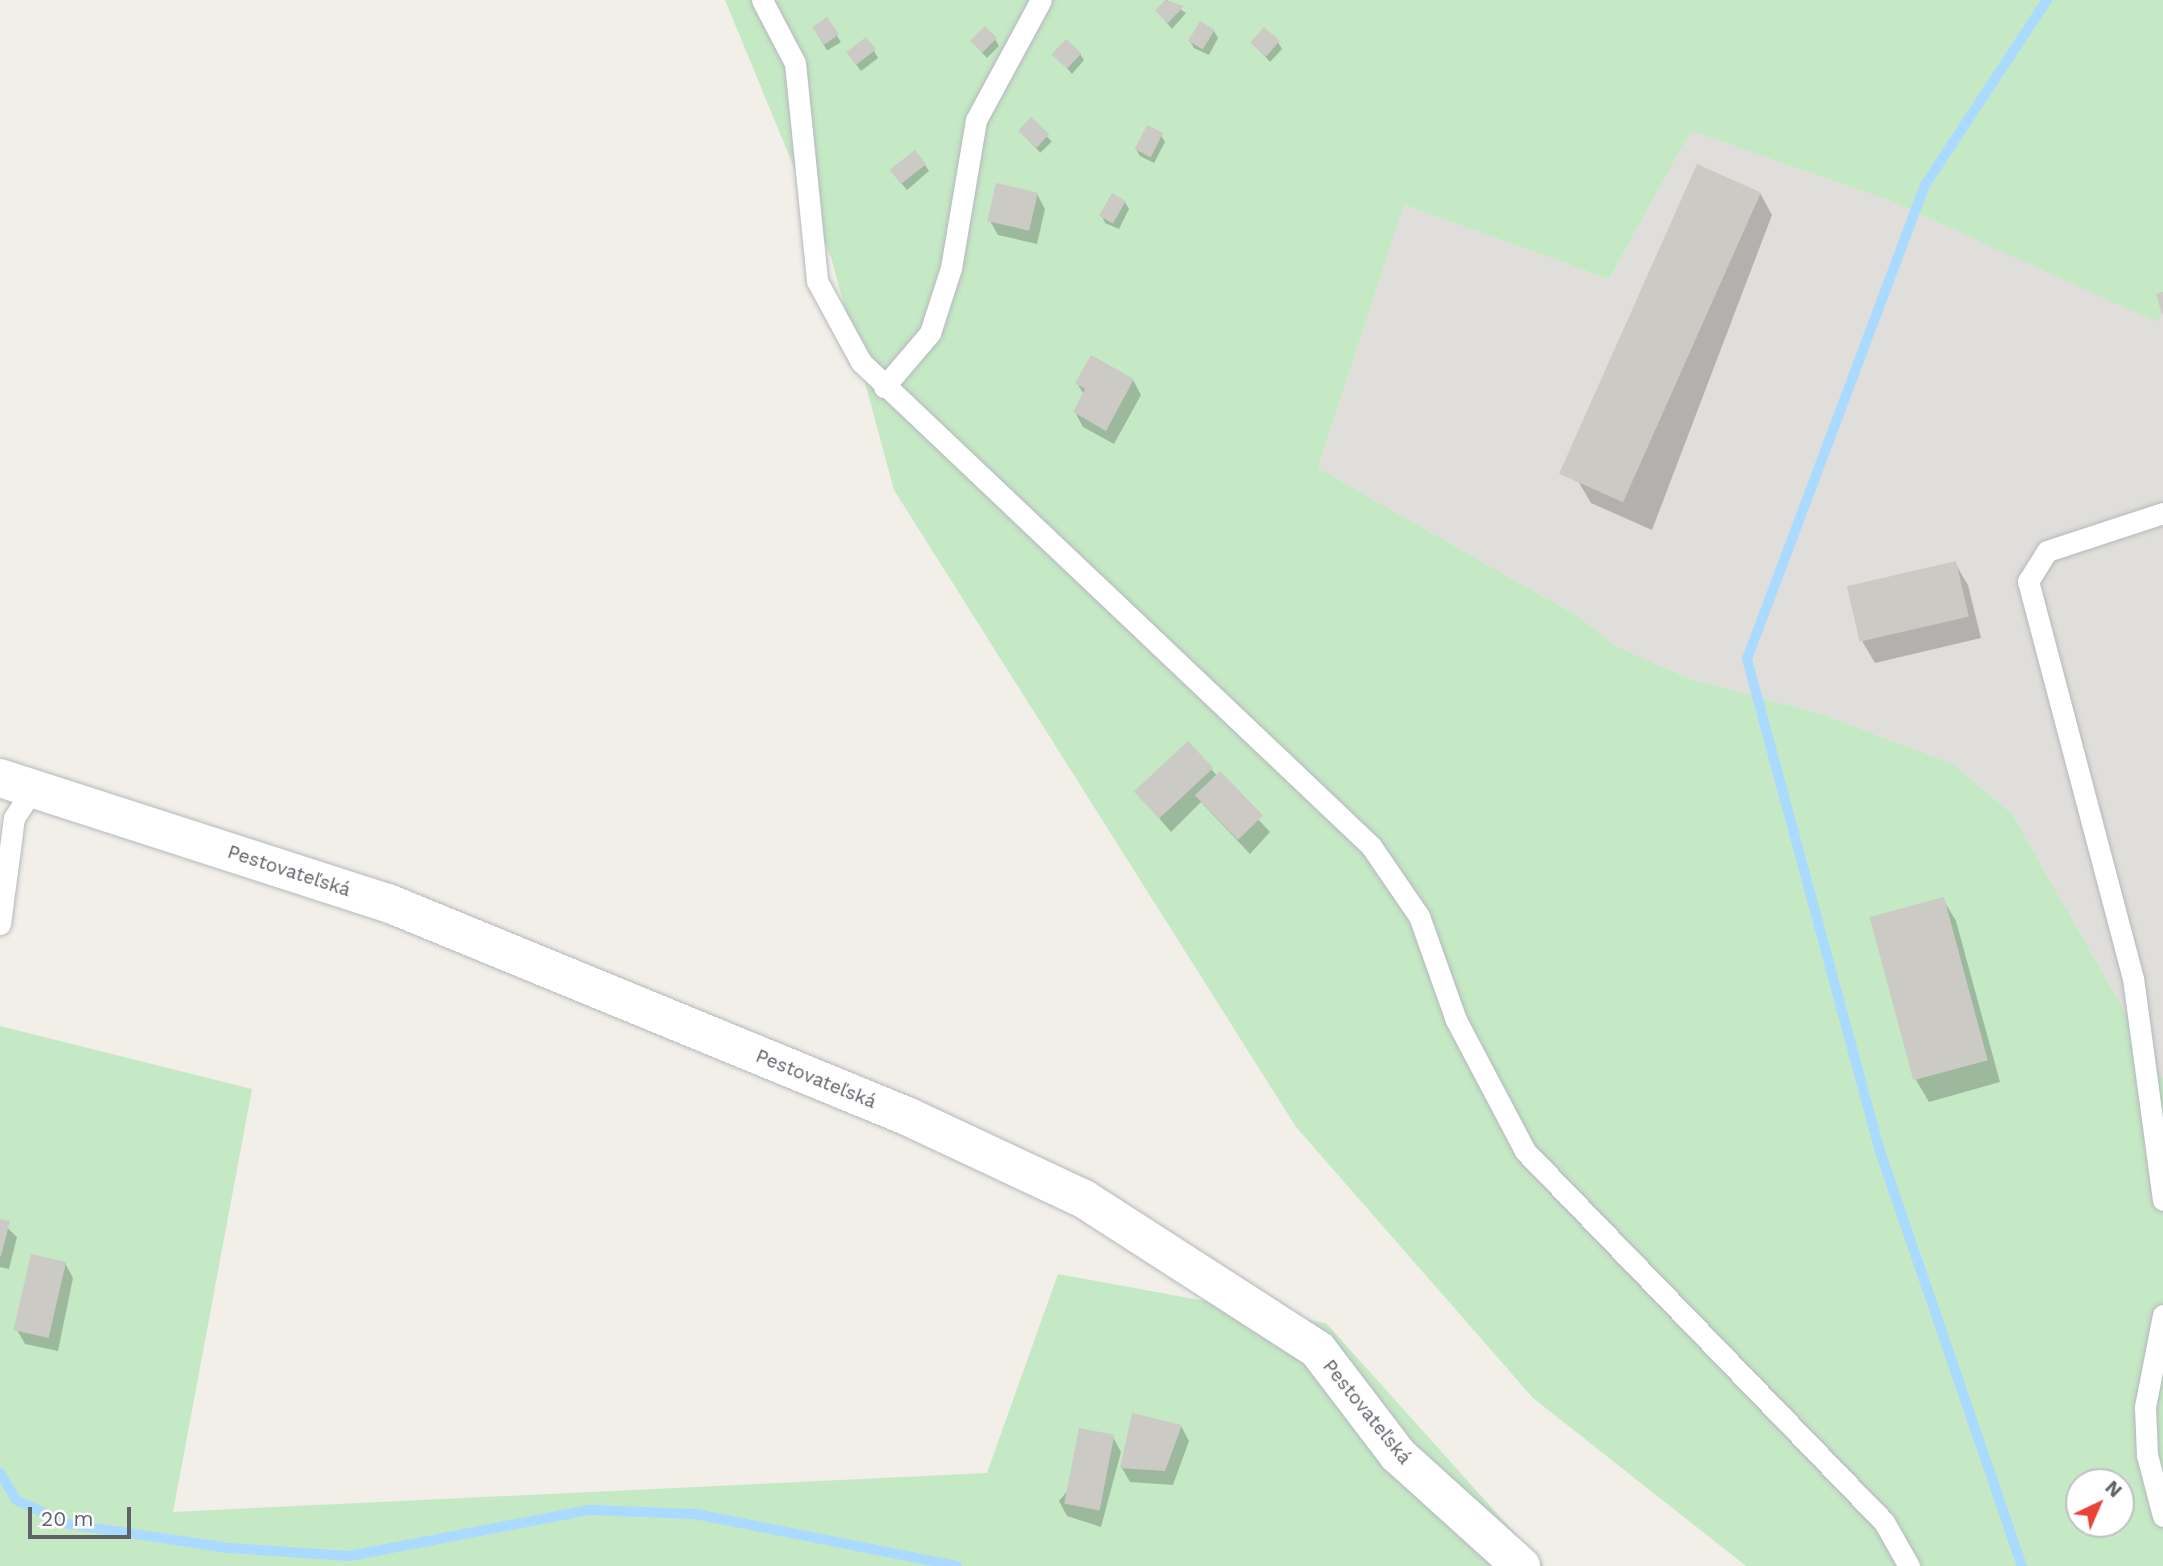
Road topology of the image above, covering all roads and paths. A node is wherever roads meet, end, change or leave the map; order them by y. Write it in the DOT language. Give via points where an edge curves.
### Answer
graph roads {
  1 [pos="762,0"];
  2 [pos="1041,0"];
  3 [pos="884,387"];
  4 [pos="2163,513"];
  5 [pos="16,784"];
  6 [pos="0,924"];
  7 [pos="2163,1200"];
  8 [pos="2163,1315"];
  9 [pos="2163,1516"];
  10 [pos="1521,1566"];
  11 [pos="1909,1566"];
  1 -- 3 [label="lane" via="795,63 821,293 861,362"];
  2 -- 3 [label="lane" via="976,120 951,268 930,333"];
  3 -- 11 [label="lane" via="953,444 1371,846 1419,916 1456,1020 1525,1151 1884,1522"];
  4 -- 7 [label="lane" via="2047,551 2028,581 2133,978"];
  5 -- 6 [label="lane"];
  5 -- 10 [label="street, Pestovateľská" via="388,903 909,1117 1084,1199 1318,1350 1398,1455"];
  8 -- 9 [label="lane" via="2145,1407 2147,1455"];
}
